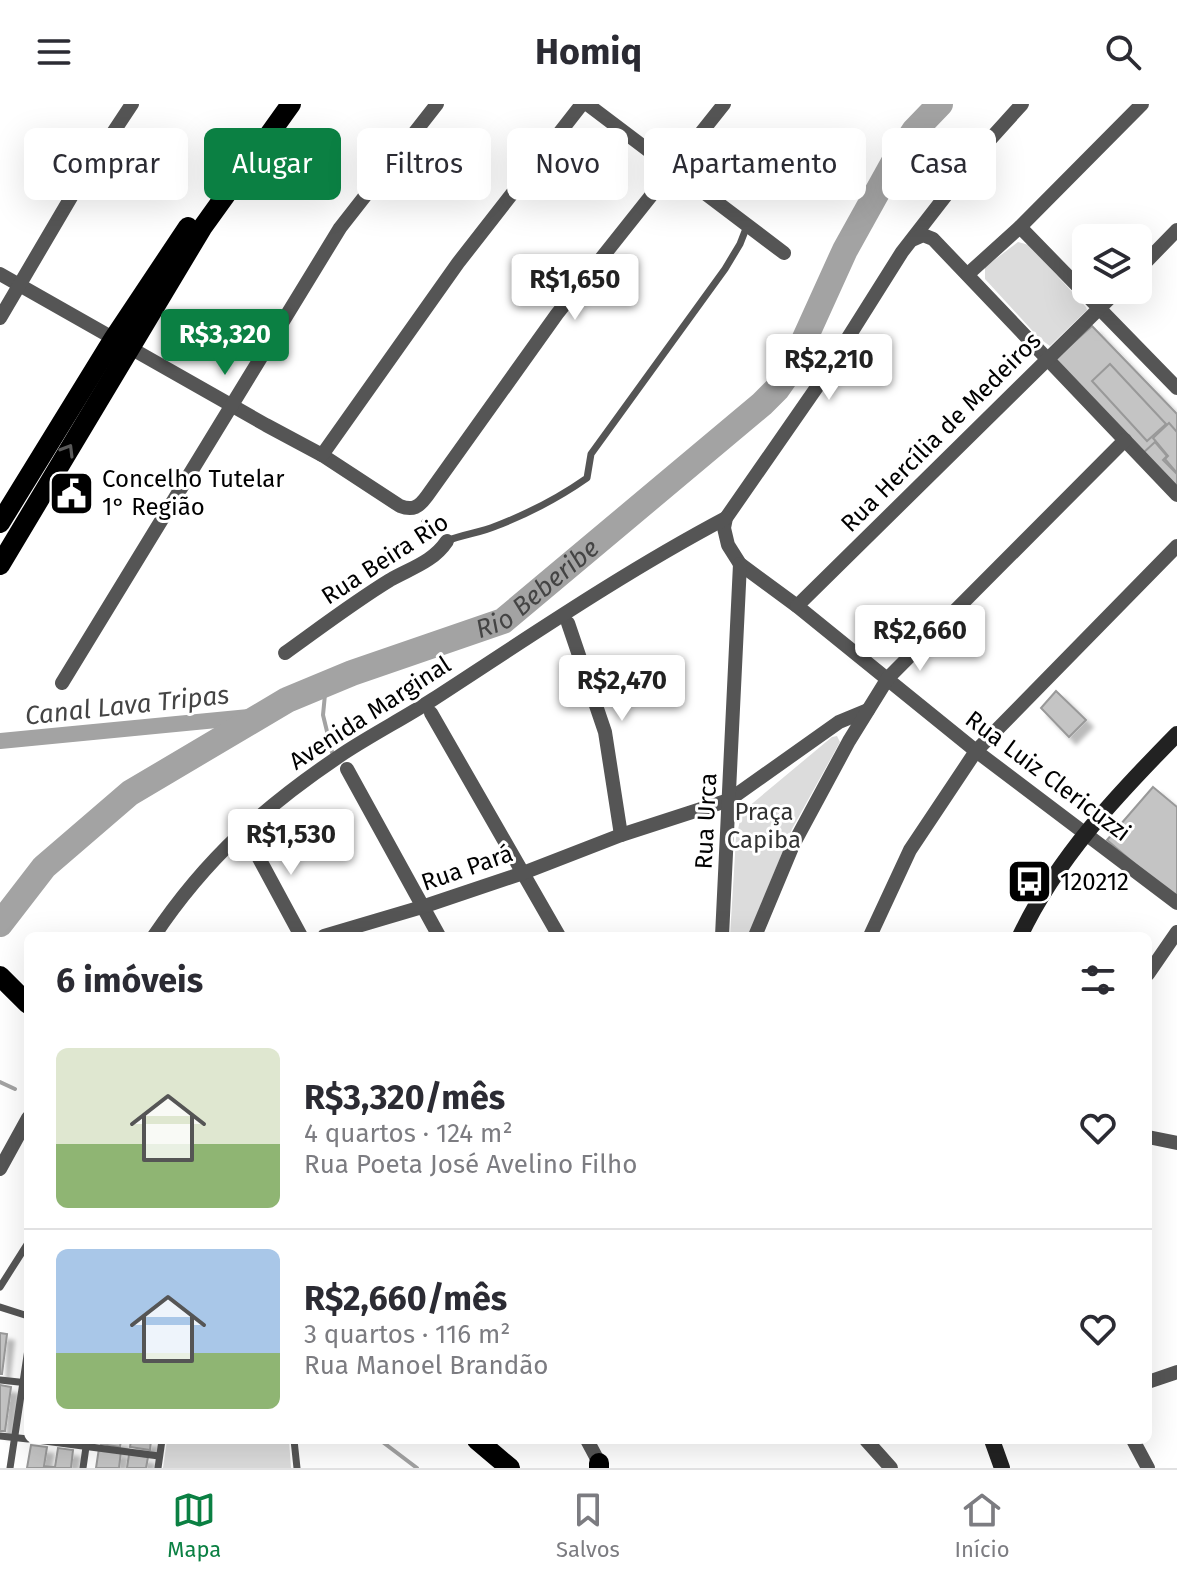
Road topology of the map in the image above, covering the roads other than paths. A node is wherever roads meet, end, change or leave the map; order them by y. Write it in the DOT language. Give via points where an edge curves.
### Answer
graph roads {
  1 [pos="132,104"];
  2 [pos="277,104"];
  3 [pos="291,104"];
  4 [pos="437,104"];
  5 [pos="585,104"];
  6 [pos="724,104"];
  7 [pos="1022,104"];
  8 [pos="1142,104"];
  9 [pos="705,128"];
  10 [pos="644,148"];
  11 [pos="649,200"];
  12 [pos="713,200"];
  13 [pos="747,226"];
  14 [pos="1020,227"];
  15 [pos="1177,230"];
  16 [pos="914,239"];
  17 [pos="784,253"];
  18 [pos="1152,256"];
  19 [pos="0,274"];
  20 [pos="968,274"];
  21 [pos="20,286"];
  22 [pos="1104,304"];
  23 [pos="1100,308"];
  24 [pos="0,318"];
  25 [pos="122,343"];
  26 [pos="1046,359"];
  27 [pos="1177,387"];
  28 [pos="231,404"];
  29 [pos="50,440"];
  30 [pos="1125,440"];
  31 [pos="322,455"];
  32 [pos="1177,495"];
  33 [pos="726,518"];
  34 [pos="0,523"];
  35 [pos="0,535"];
  36 [pos="447,541"];
  37 [pos="1177,546"];
  38 [pos="740,564"];
  39 [pos="0,565"];
  40 [pos="797,606"];
  41 [pos="568,623"];
  42 [pos="285,653"];
  43 [pos="888,678"];
  44 [pos="62,683"];
  45 [pos="868,710"];
  46 [pos="431,713"];
  47 [pos="1177,734"];
  48 [pos="976,751"];
  49 [pos="347,769"];
  50 [pos="729,800"];
  51 [pos="1086,832"];
  52 [pos="621,835"];
  53 [pos="247,836"];
  54 [pos="523,873"];
  55 [pos="1177,903"];
  56 [pos="417,908"];
  57 [pos="157,932"];
  58 [pos="299,932"];
  59 [pos="337,932"];
  60 [pos="436,932"];
  61 [pos="557,932"];
  62 [pos="722,932"];
  63 [pos="757,932"];
  64 [pos="872,932"];
  65 [pos="1022,932"];
  66 [pos="1177,932"];
  67 [pos="1152,968"];
  68 [pos="0,976"];
  69 [pos="24,1000"];
  70 [pos="24,1125"];
  71 [pos="1152,1138"];
  72 [pos="1177,1143"];
  73 [pos="0,1169"];
  74 [pos="24,1249"];
  75 [pos="0,1287"];
  76 [pos="0,1307"];
  77 [pos="24,1315"];
  78 [pos="1177,1372"];
  79 [pos="0,1380"];
  80 [pos="1152,1381"];
  81 [pos="24,1383"];
  82 [pos="24,1388"];
  83 [pos="0,1436"];
  84 [pos="15,1438"];
  85 [pos="24,1439"];
  86 [pos="86,1444"];
  87 [pos="92,1444"];
  88 [pos="161,1444"];
  89 [pos="294,1444"];
  90 [pos="482,1444"];
  91 [pos="589,1444"];
  92 [pos="870,1444"];
  93 [pos="996,1444"];
  94 [pos="1135,1444"];
  95 [pos="159,1456"];
  96 [pos="600,1466"];
  97 [pos="10,1468"];
  98 [pos="83,1468"];
  99 [pos="158,1468"];
  100 [pos="297,1468"];
  101 [pos="510,1468"];
  102 [pos="891,1468"];
  103 [pos="1002,1468"];
  104 [pos="1148,1468"];
  1 -- 21 [label="street"];
  2 -- 25 [label="main road" via="191,221"];
  3 -- 25 [label="main road"];
  4 -- 28 [label="street" via="340,228"];
  5 -- 10 [label="street"];
  5 -- 31 [label="street" via="458,263"];
  6 -- 9 [label="street"];
  7 -- 16 [label="street"];
  8 -- 14 [label="street"];
  11 -- 31 [label="street" via="557,314 420,505 400,506"];
  12 -- 13 [label="street"];
  13 -- 17 [label="street"];
  13 -- 36 [label="lane, Rua Beira Rio" via="725,269 591,454 587,478 496,526"];
  14 -- 20 [label="street"];
  14 -- 23 [label="street"];
  15 -- 18 [label="street"];
  16 -- 20 [label="street" via="933,239"];
  16 -- 33 [label="street"];
  19 -- 21 [label="street"];
  20 -- 26 [label="street"];
  21 -- 24 [label="street"];
  21 -- 25 [label="street"];
  22 -- 23 [label="street, Rua Hercília de Medeiros"];
  23 -- 26 [label="street, Rua Hercília de Medeiros"];
  23 -- 27 [label="street"];
  25 -- 28 [label="street"];
  25 -- 29 [label="main road"];
  39 -- 25 [label="main road, one-way"];
  26 -- 30 [label="street"];
  26 -- 40 [label="street, Rua Hercília de Medeiros"];
  28 -- 31 [label="street"];
  28 -- 44 [label="street"];
  29 -- 34 [label="main road"];
  29 -- 35 [label="main road" via="35,478"];
  30 -- 32 [label="street"];
  30 -- 43 [label="street"];
  33 -- 38 [label="street" via="725,536"];
  33 -- 57 [label="street, Avenida Marginal" via="567,610 303,782 220,852"];
  36 -- 42 [label="street, Rua Beira Rio" via="423,564 392,579"];
  37 -- 48 [label="street"];
  38 -- 40 [label="street, Rua Luiz Clericuzzi"];
  38 -- 50 [label="street, Rua Urca"];
  40 -- 43 [label="street, Rua Luiz Clericuzzi"];
  41 -- 52 [label="street" via="605,732"];
  43 -- 45 [label="street"];
  43 -- 48 [label="street, Rua Luiz Clericuzzi"];
  45 -- 50 [label="street, Rua Pará" via="839,722"];
  45 -- 63 [label="street" via="793,845"];
  46 -- 54 [label="street"];
  47 -- 51 [label="street"];
  48 -- 51 [label="street, Rua Luiz Clericuzzi"];
  48 -- 64 [label="street" via="910,850"];
  49 -- 56 [label="street"];
  50 -- 52 [label="street, Rua Pará"];
  50 -- 62 [label="street, Rua Urca"];
  51 -- 55 [label="street, Rua Luiz Clericuzzi"];
  51 -- 65 [label="street"];
  52 -- 54 [label="street, Rua Pará"];
  53 -- 58 [label="street"];
  54 -- 56 [label="street, Rua Pará"];
  54 -- 61 [label="street"];
  56 -- 59 [label="street, Rua Pará"];
  56 -- 60 [label="street"];
  66 -- 67 [label="street"];
  68 -- 69 [label="main road"];
  70 -- 73 [label="street"];
  71 -- 72 [label="street"];
  74 -- 75 [label="lane"];
  76 -- 77 [label="lane"];
  78 -- 80 [label="street"];
  79 -- 81 [label="lane"];
  82 -- 84 [label="lane"];
  83 -- 84 [label="lane"];
  84 -- 85 [label="lane"];
  84 -- 97 [label="lane"];
  86 -- 98 [label="lane"];
  87 -- 95 [label="lane"];
  88 -- 95 [label="lane"];
  89 -- 100 [label="lane"];
  90 -- 101 [label="main road"];
  91 -- 96 [label="street"];
  92 -- 102 [label="street"];
  93 -- 103 [label="street"];
  94 -- 104 [label="street"];
  95 -- 99 [label="lane"];
}
